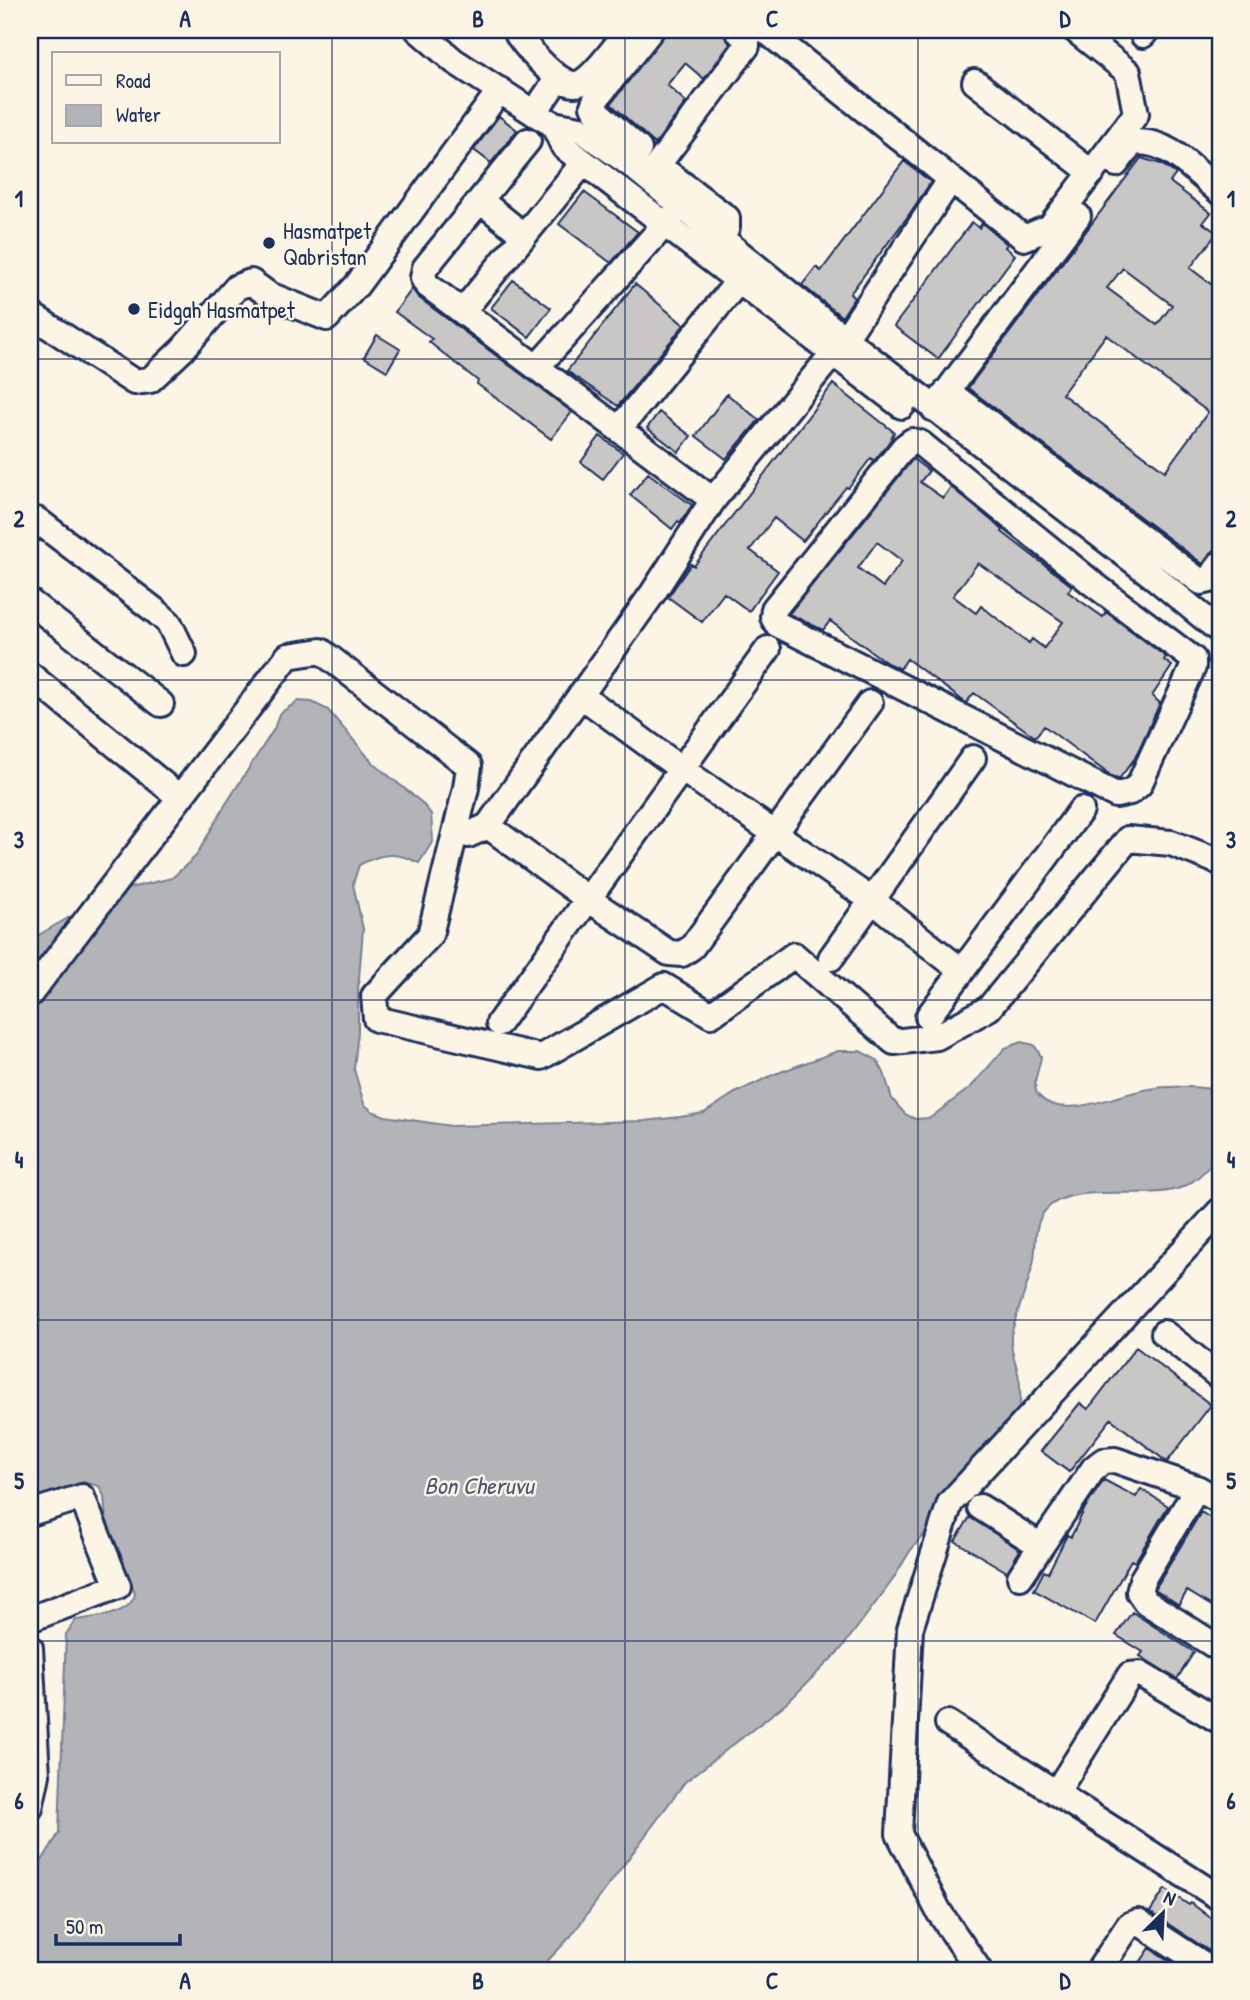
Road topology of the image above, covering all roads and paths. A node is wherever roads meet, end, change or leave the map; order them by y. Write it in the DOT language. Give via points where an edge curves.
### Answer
graph roads {
  1 [pos="418,30"];
  2 [pos="518,30"];
  3 [pos="629,30"];
  4 [pos="651,30"];
  5 [pos="737,30"];
  6 [pos="765,30"];
  7 [pos="1074,30"];
  8 [pos="558,78"];
  9 [pos="975,82"];
  10 [pos="500,90"];
  11 [pos="544,119"];
  12 [pos="527,141"];
  13 [pos="584,162"];
  14 [pos="649,172"];
  15 [pos="1092,173"];
  16 [pos="951,179"];
  17 [pos="1220,192"];
  18 [pos="481,201"];
  19 [pos="673,215"];
  20 [pos="523,235"];
  21 [pos="719,238"];
  22 [pos="746,273"];
  23 [pos="463,312"];
  24 [pos="30,314"];
  25 [pos="840,347"];
  26 [pos="537,368"];
  27 [pos="941,400"];
  28 [pos="619,429"];
  29 [pos="713,500"];
  30 [pos="32,522"];
  31 [pos="1220,564"];
  32 [pos="1125,574"];
  33 [pos="1192,576"];
  34 [pos="30,602"];
  35 [pos="1200,613"];
  36 [pos="1220,631"];
  37 [pos="768,649"];
  38 [pos="1220,649"];
  39 [pos="184,654"];
  40 [pos="30,675"];
  41 [pos="582,696"];
  42 [pos="870,703"];
  43 [pos="161,704"];
  44 [pos="973,758"];
  45 [pos="680,768"];
  46 [pos="179,797"];
  47 [pos="1081,810"];
  48 [pos="776,835"];
  49 [pos="1220,862"];
  50 [pos="588,899"];
  51 [pos="873,901"];
  52 [pos="831,958"];
  53 [pos="962,971"];
  54 [pos="30,994"];
  55 [pos="928,1017"];
  56 [pos="499,1023"];
  57 [pos="1220,1211"];
  58 [pos="1164,1333"];
  59 [pos="1220,1377"];
  60 [pos="1197,1488"];
  61 [pos="1220,1501"];
  62 [pos="980,1507"];
  63 [pos="30,1513"];
  64 [pos="1041,1546"];
  65 [pos="1020,1577"];
  66 [pos="30,1619"];
  67 [pos="1218,1643"];
  68 [pos="30,1648"];
  69 [pos="1220,1721"];
  70 [pos="948,1723"];
  71 [pos="1056,1793"];
  72 [pos="30,1808"];
  73 [pos="1220,1898"];
  74 [pos="979,1970"];
  75 [pos="1099,1970"];
  76 [pos="1213,1970"];
  1 -- 10 [label="street" via="454,61"];
  2 -- 8 [label="street" via="523,43"];
  3 -- 8 [label="street" via="588,77 569,84"];
  4 -- 14 [label="street" via="593,106 639,149"];
  5 -- 14 [label="street" via="747,46"];
  6 -- 16 [label="street"];
  7 -- 15 [label="street" via="1128,72 1136,114"];
  8 -- 11 [label="street"];
  9 -- 15 [label="street"];
  10 -- 11 [label="street"];
  10 -- 24 [label="street" via="357,285 327,318 269,295 251,282 237,287 150,380 134,382"];
  11 -- 13 [label="street" via="564,147"];
  11 -- 14 [label="street" via="580,129"];
  12 -- 18 [label="street"];
  13 -- 19 [label="street"];
  13 -- 20 [label="street"];
  14 -- 19 [label="street"];
  14 -- 21 [label="street" via="727,218"];
  15 -- 16 [label="street" via="1050,227 1024,238"];
  16 -- 25 [label="street"];
  17 -- 27 [label="street" via="1161,145 1132,142"];
  18 -- 20 [label="street"];
  18 -- 23 [label="street" via="425,268 423,278"];
  19 -- 21 [label="street"];
  19 -- 22 [label="street"];
  19 -- 26 [label="street"];
  20 -- 23 [label="street"];
  21 -- 22 [label="street"];
  22 -- 25 [label="street"];
  22 -- 28 [label="street"];
  23 -- 26 [label="street"];
  25 -- 27 [label="street"];
  25 -- 29 [label="street"];
  25 -- 32 [label="street"];
  26 -- 28 [label="street"];
  27 -- 32 [label="street"];
  27 -- 33 [label="street"];
  28 -- 29 [label="street"];
  29 -- 41 [label="street"];
  30 -- 39 [label="street" via="169,623"];
  31 -- 33 [label="street" via="1210,580"];
  32 -- 32 [label="street" via="1093,583 912,441 774,609 773,617 786,629 1116,795 1139,786 1194,663"];
  32 -- 33 [label="street" via="1174,581"];
  32 -- 35 [label="street"];
  32 -- 38 [label="street"];
  33 -- 35 [label="street"];
  34 -- 43 [label="street"];
  35 -- 36 [label="street"];
  37 -- 45 [label="street"];
  40 -- 46 [label="street"];
  41 -- 45 [label="street"];
  41 -- 50 [label="street" via="478,830"];
  42 -- 48 [label="street"];
  44 -- 51 [label="street"];
  45 -- 48 [label="street"];
  45 -- 50 [label="street"];
  46 -- 49 [label="street" via="288,656 321,651 469,766 430,935 374,996 376,1020 541,1057 664,986 711,1015 794,955 894,1042 937,1037 989,1008 1128,839 1171,842"];
  46 -- 54 [label="street"];
  47 -- 53 [label="street"];
  48 -- 50 [label="street" via="692,947 682,954 669,953"];
  48 -- 51 [label="street"];
  50 -- 56 [label="street"];
  51 -- 52 [label="street"];
  51 -- 53 [label="street"];
  53 -- 55 [label="street"];
  57 -- 74 [label="street" via="950,1503 910,1629 899,1834 939,1912"];
  58 -- 59 [label="street"];
  60 -- 61 [label="street"];
  60 -- 64 [label="street" via="1115,1460 1103,1461"];
  60 -- 67 [label="street" via="1139,1592 1146,1602"];
  62 -- 64 [label="street"];
  63 -- 66 [label="street" via="82,1497 118,1586"];
  64 -- 65 [label="street"];
  68 -- 72 [label="street" via="37,1775"];
  69 -- 71 [label="street" via="1140,1674 1130,1675"];
  70 -- 71 [label="street"];
  71 -- 73 [label="street"];
  75 -- 76 [label="street" via="1129,1924 1138,1922"];
}
